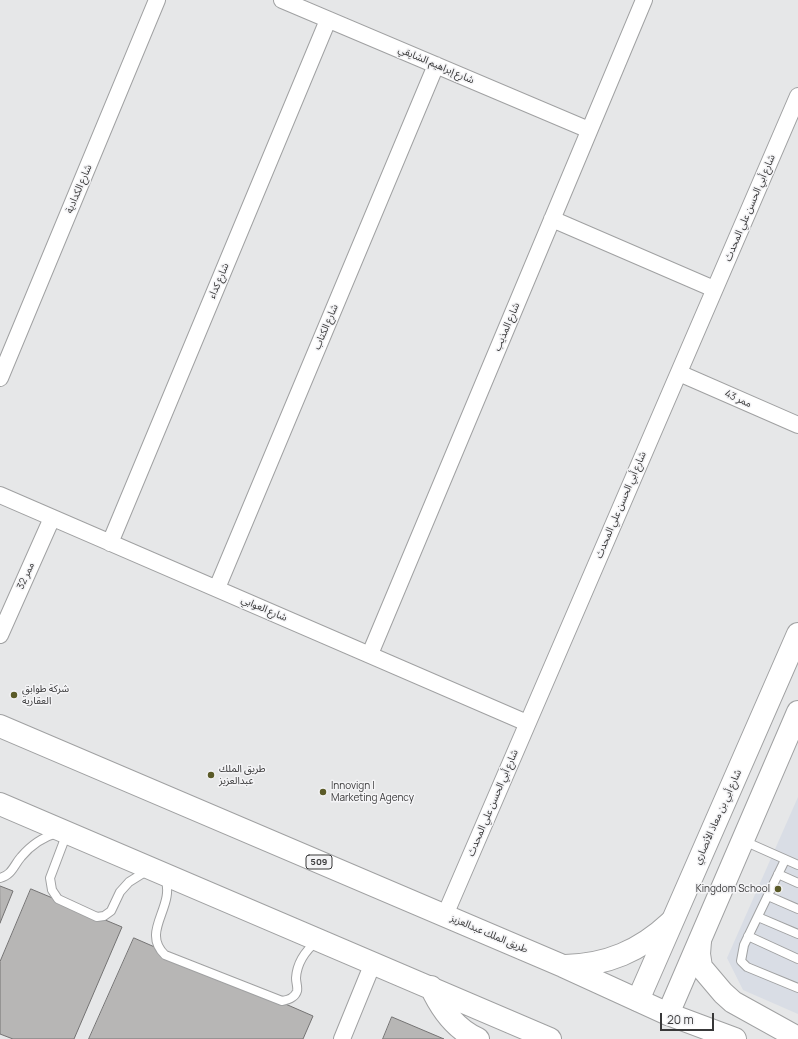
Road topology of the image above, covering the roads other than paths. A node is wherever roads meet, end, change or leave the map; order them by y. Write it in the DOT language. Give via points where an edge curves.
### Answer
graph roads {
  1 [pos="157,0"];
  2 [pos="282,0"];
  3 [pos="644,0"];
  4 [pos="328,20"];
  5 [pos="436,65"];
  6 [pos="798,96"];
  7 [pos="589,130"];
  8 [pos="552,219"];
  9 [pos="714,289"];
  10 [pos="678,373"];
  11 [pos="0,378"];
  12 [pos="798,425"];
  13 [pos="0,496"];
  14 [pos="52,518"];
  15 [pos="110,543"];
  16 [pos="217,588"];
  17 [pos="798,634"];
  18 [pos="0,635"];
  19 [pos="370,654"];
  20 [pos="798,712"];
  21 [pos="527,723"];
  22 [pos="0,726"];
  23 [pos="0,804"];
  24 [pos="66,832"];
  25 [pos="743,840"];
  26 [pos="785,860"];
  27 [pos="798,865"];
  28 [pos="157,870"];
  29 [pos="778,874"];
  30 [pos="0,878"];
  31 [pos="798,883"];
  32 [pos="768,896"];
  33 [pos="798,909"];
  34 [pos="445,915"];
  35 [pos="758,917"];
  36 [pos="671,922"];
  37 [pos="798,934"];
  38 [pos="748,936"];
  39 [pos="319,940"];
  40 [pos="700,941"];
  41 [pos="798,958"];
  42 [pos="373,962"];
  43 [pos="563,966"];
  44 [pos="431,988"];
  45 [pos="798,988"];
  46 [pos="638,1000"];
  47 [pos="668,1014"];
  48 [pos="475,1038"];
  49 [pos="798,1038"];
  50 [pos="342,1039"];
  51 [pos="550,1039"];
  52 [pos="735,1039"];
  1 -- 11 [label="street, شارع الكدادية"];
  2 -- 4 [label="street, شارع إبراهيم الشايقي"];
  3 -- 7 [label="street, شارع المذيب"];
  4 -- 5 [label="street, شارع إبراهيم الشايقي"];
  4 -- 15 [label="street, شارع كداء"];
  5 -- 7 [label="street, شارع إبراهيم الشايقي"];
  5 -- 16 [label="street, شارع الكتاب"];
  6 -- 9 [label="street, شارع أبي الحسن علي المحدث"];
  7 -- 8 [label="street, شارع المذيب"];
  8 -- 9 [label="street"];
  8 -- 19 [label="street, شارع المذيب"];
  9 -- 10 [label="street, شارع أبي الحسن علي المحدث"];
  10 -- 12 [label="street, ممر 43"];
  10 -- 21 [label="street, شارع أبي الحسن علي المحدث"];
  13 -- 14 [label="street, شارع العوابي"];
  14 -- 15 [label="street, شارع العوابي"];
  14 -- 18 [label="street, ممر 32"];
  15 -- 16 [label="street, شارع العوابي"];
  16 -- 19 [label="street, شارع العوابي"];
  17 -- 36 [label="main road, شارع أبي بن معاذ الأنصاري"];
  19 -- 21 [label="street, شارع العوابي"];
  20 -- 25 [label="main road"];
  21 -- 34 [label="street, شارع أبي الحسن علي المحدث"];
  22 -- 34 [label="main road, طريق الملك عبدالعزيز / 509"];
  23 -- 24 [label="main road"];
  24 -- 28 [label="main road"];
  24 -- 28 [label="lane" via="51,872 52,890 58,899 97,917 111,911 120,892 129,882"];
  24 -- 30 [label="lane" via="36,842 20,858 11,872"];
  25 -- 26 [label="lane"];
  25 -- 40 [label="main road"];
  26 -- 27 [label="lane"];
  26 -- 29 [label="lane"];
  28 -- 39 [label="main road"];
  28 -- 39 [label="lane" via="166,880 167,898 155,937 165,955 282,1001 295,995 300,962 304,953"];
  29 -- 31 [label="lane"];
  29 -- 32 [label="lane"];
  32 -- 33 [label="lane"];
  32 -- 35 [label="lane"];
  34 -- 43 [label="main road, طريق الملك عبدالعزيز / 509"];
  35 -- 37 [label="lane"];
  35 -- 38 [label="lane"];
  36 -- 43 [label="main road" via="646,943 622,956 583,966"];
  36 -- 46 [label="main road, شارع أبي بن معاذ الأنصاري"];
  38 -- 41 [label="lane"];
  38 -- 45 [label="lane" via="741,961 747,967"];
  39 -- 42 [label="main road"];
  40 -- 47 [label="main road"];
  40 -- 49 [label="main road" via="701,967 723,993 733,1002"];
  42 -- 44 [label="main road"];
  42 -- 50 [label="street"];
  43 -- 46 [label="main road, طريق الملك عبدالعزيز / 509"];
  44 -- 48 [label="main road" via="452,1020"];
  44 -- 51 [label="main road"];
  46 -- 47 [label="main road, طريق الملك عبدالعزيز / 509"];
  47 -- 52 [label="main road, طريق الملك عبدالعزيز / 509"];
}
